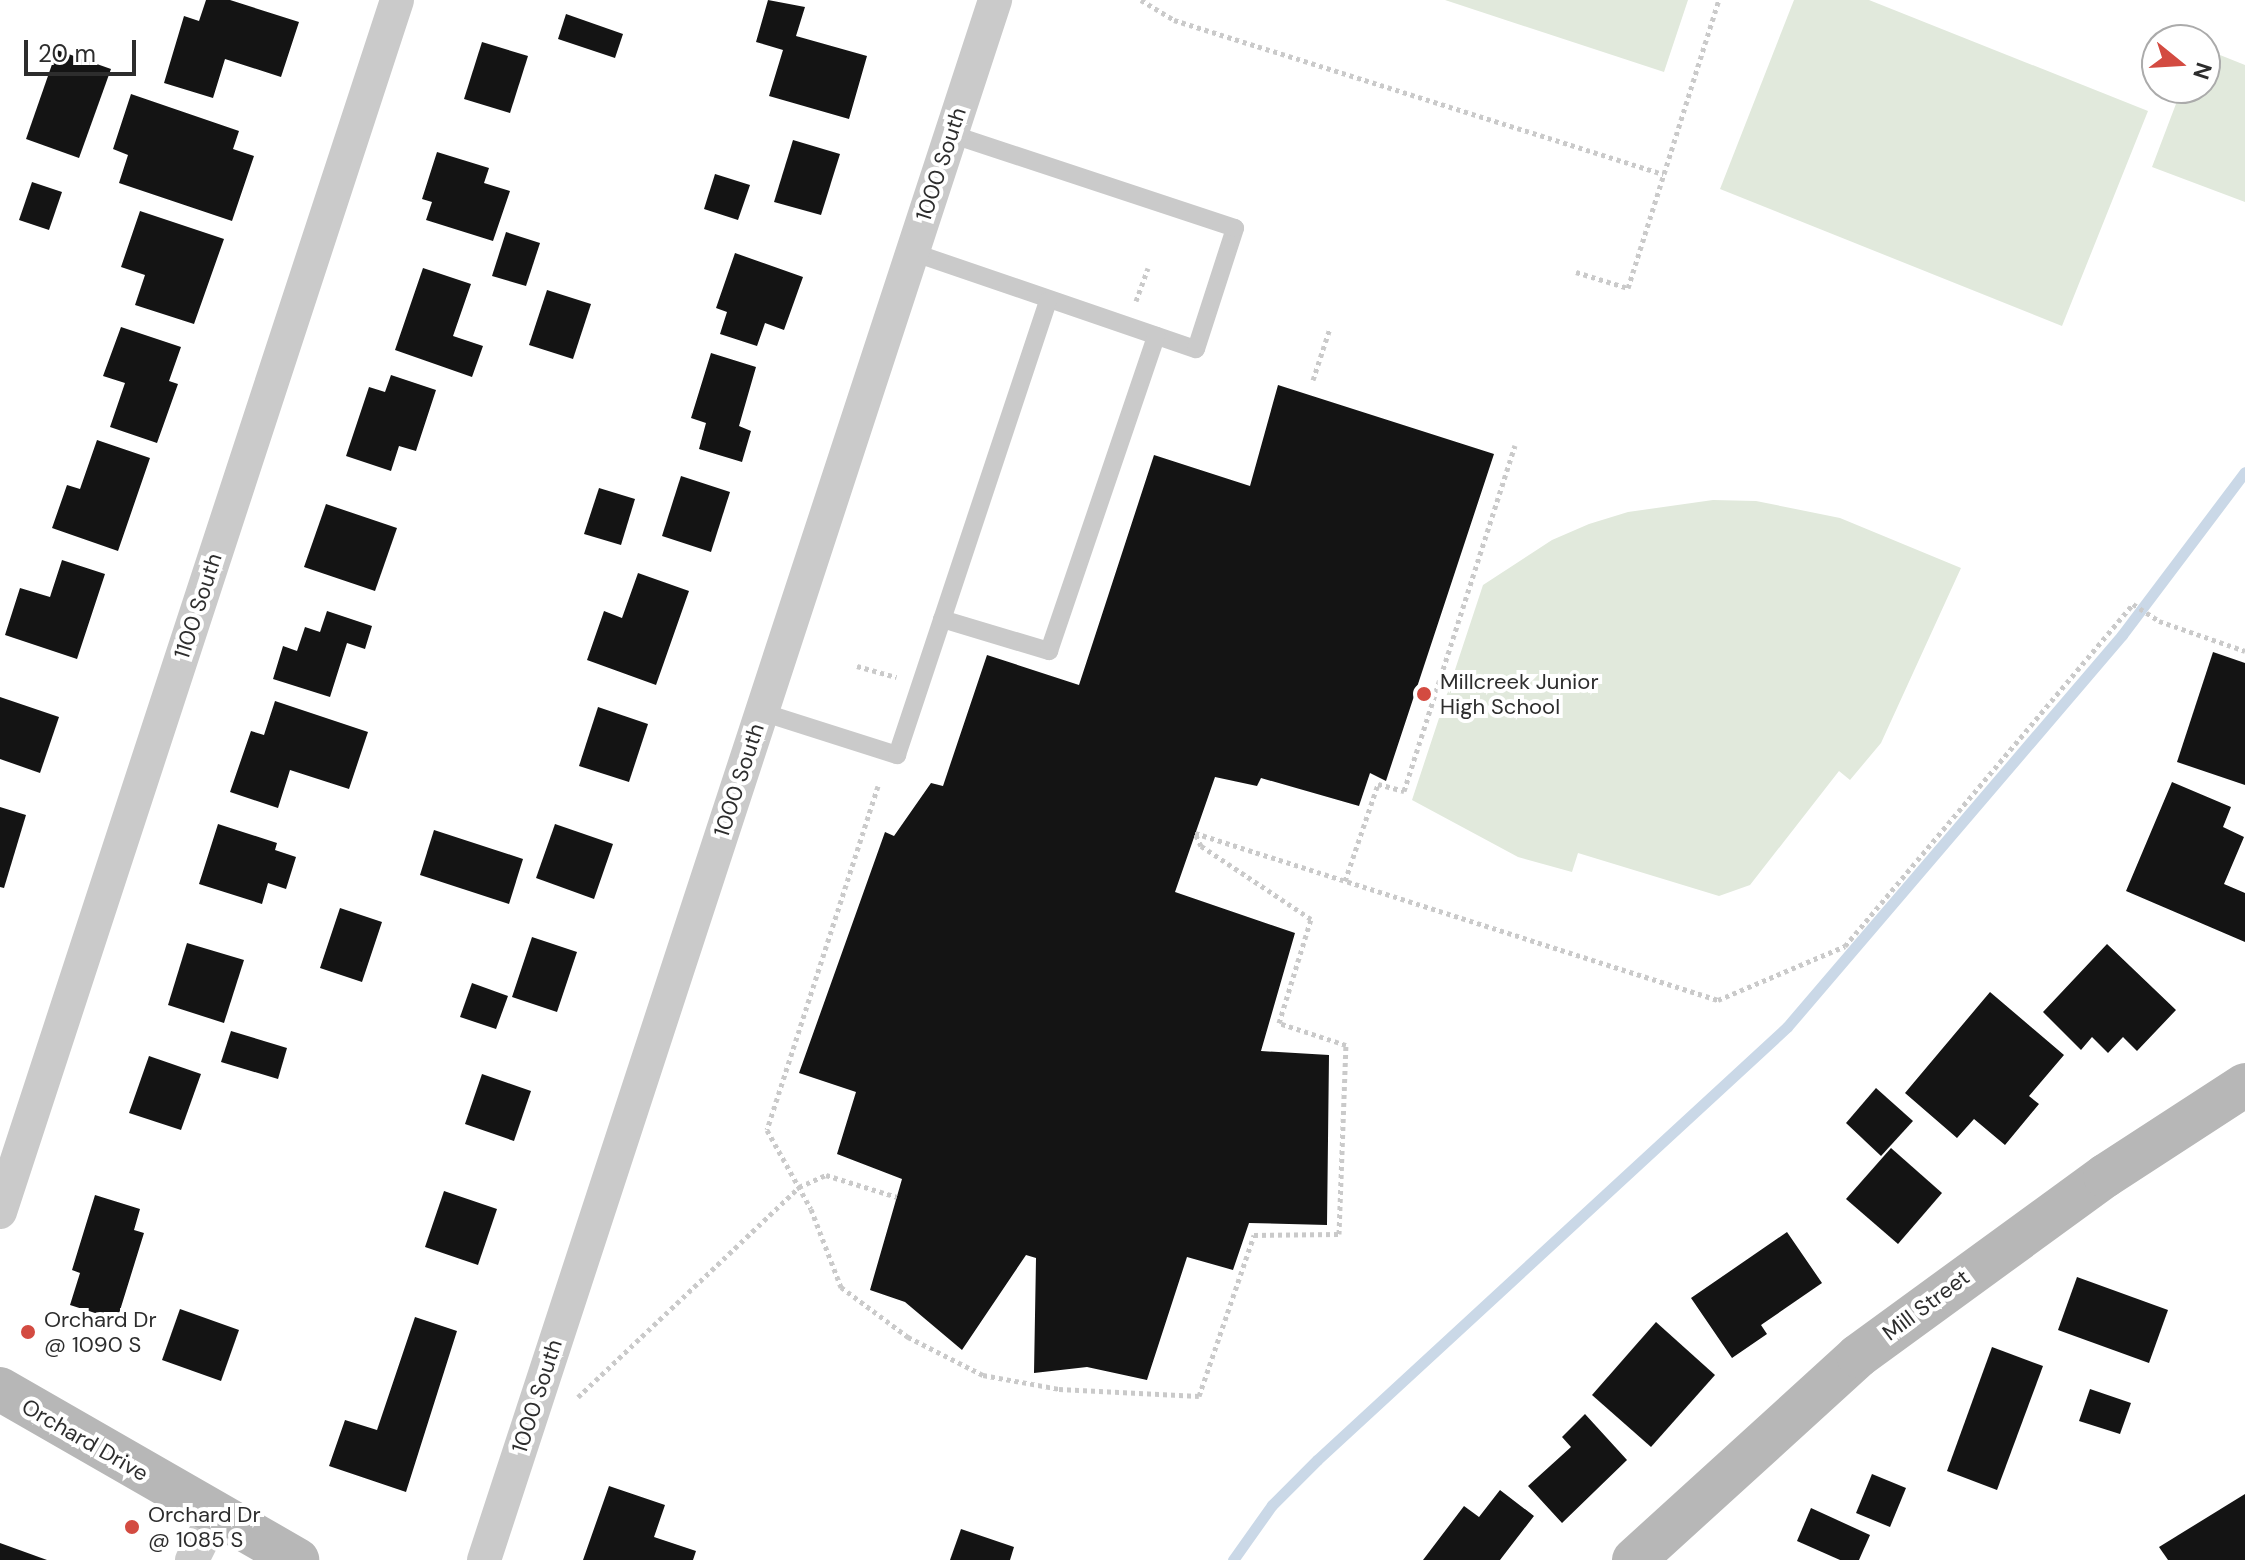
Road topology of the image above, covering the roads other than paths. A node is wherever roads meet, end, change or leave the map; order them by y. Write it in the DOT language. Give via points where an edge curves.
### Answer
graph roads {
  1 [pos="397,0"];
  2 [pos="995,0"];
  3 [pos="951,134"];
  4 [pos="912,252"];
  5 [pos="1048,300"];
  6 [pos="1156,336"];
  7 [pos="942,619"];
  8 [pos="762,712"];
  9 [pos="2245,1085"];
  10 [pos="0,1212"];
  11 [pos="0,1389"];
  12 [pos="215,1514"];
  13 [pos="192,1560"];
  14 [pos="297,1560"];
  15 [pos="484,1560"];
  16 [pos="1634,1560"];
  1 -- 10 [label="street, 1100 South"];
  2 -- 3 [label="street, 1000 South"];
  3 -- 4 [label="street, 1000 South"];
  3 -- 6 [label="lane" via="1235,228 1196,349"];
  4 -- 5 [label="lane"];
  4 -- 8 [label="street, 1000 South"];
  5 -- 6 [label="lane"];
  5 -- 7 [label="lane"];
  6 -- 7 [label="lane" via="1049,651"];
  7 -- 8 [label="lane" via="897,755"];
  8 -- 15 [label="street, 1000 South"];
  9 -- 16 [label="street, Mill Street" via="2105,1176 1858,1356"];
  11 -- 12 [label="street, Orchard Drive"];
  12 -- 13 [label="street"];
  12 -- 14 [label="street, Orchard Drive"];
}
